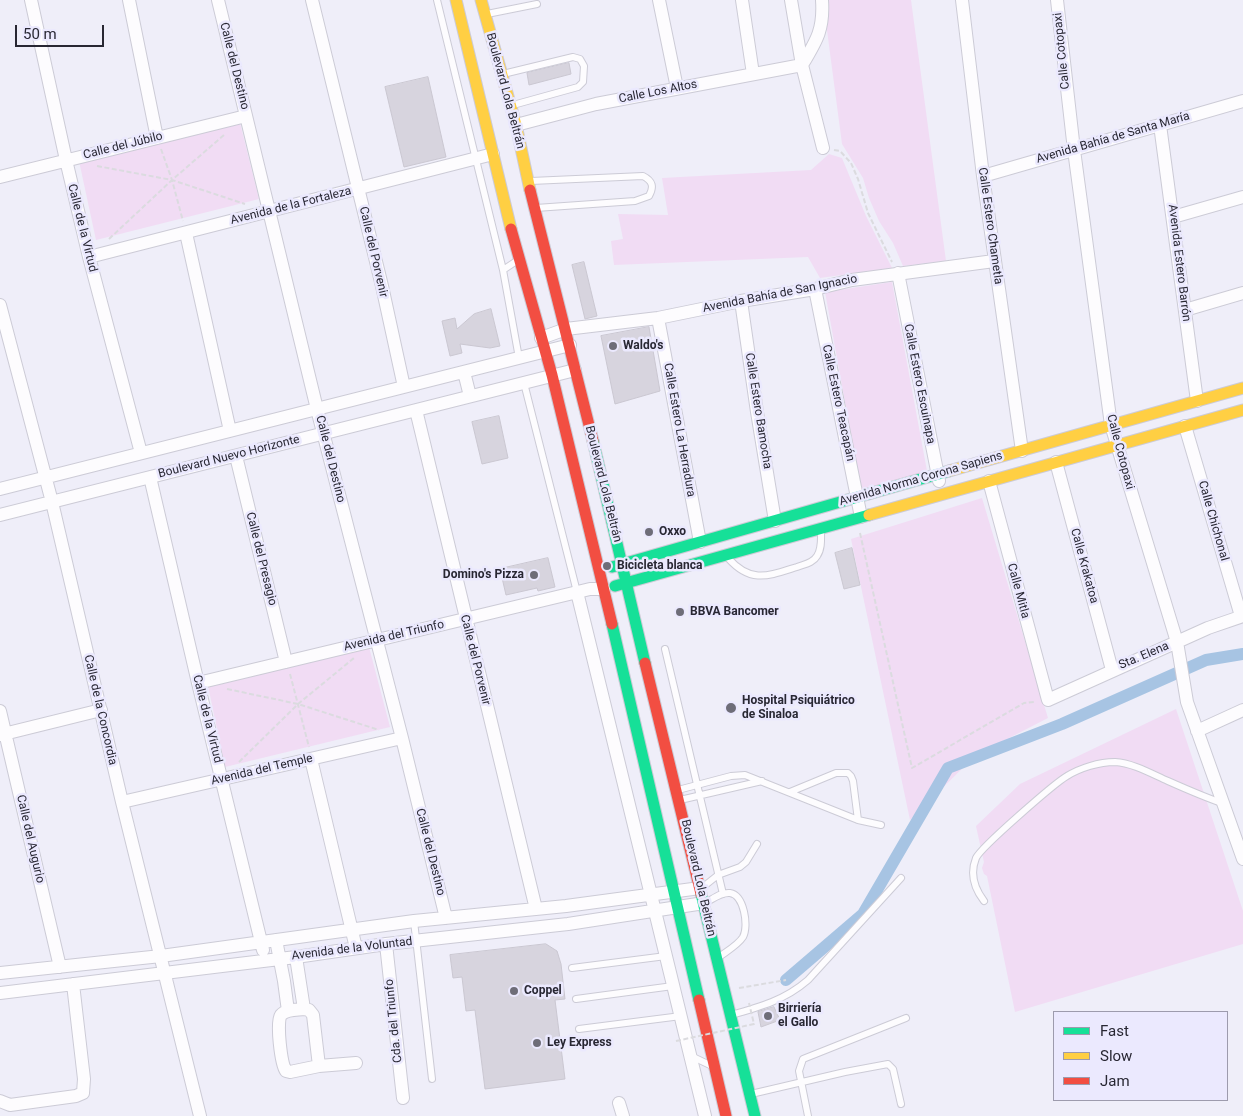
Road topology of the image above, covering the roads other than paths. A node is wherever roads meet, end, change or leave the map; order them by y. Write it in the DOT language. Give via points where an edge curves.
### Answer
graph roads {
  1 [pos="31,0"];
  2 [pos="129,0"];
  3 [pos="218,0"];
  4 [pos="312,0"];
  5 [pos="437,0"];
  6 [pos="456,0"];
  7 [pos="480,0"];
  8 [pos="659,0"];
  9 [pos="742,0"];
  10 [pos="791,0"];
  11 [pos="822,0"];
  12 [pos="962,0"];
  13 [pos="1057,0"];
  14 [pos="537,4"];
  15 [pos="484,15"];
  16 [pos="473,64"];
  17 [pos="802,65"];
  18 [pos="454,70"];
  19 [pos="502,74"];
  20 [pos="753,74"];
  21 [pos="677,88"];
  22 [pos="1243,101"];
  23 [pos="510,106"];
  24 [pos="246,116"];
  25 [pos="516,125"];
  26 [pos="1160,125"];
  27 [pos="157,138"];
  28 [pos="823,148"];
  29 [pos="1074,150"];
  30 [pos="493,154"];
  31 [pos="475,159"];
  32 [pos="66,160"];
  33 [pos="0,176"];
  34 [pos="983,176"];
  35 [pos="528,181"];
  36 [pos="358,189"];
  37 [pos="1243,197"];
  38 [pos="534,208"];
  39 [pos="269,212"];
  40 [pos="1173,218"];
  41 [pos="186,233"];
  42 [pos="89,257"];
  43 [pos="519,259"];
  44 [pos="994,261"];
  45 [pos="503,270"];
  46 [pos="898,273"];
  47 [pos="815,289"];
  48 [pos="1243,293"];
  49 [pos="741,301"];
  50 [pos="0,305"];
  51 [pos="1185,310"];
  52 [pos="658,318"];
  53 [pos="566,330"];
  54 [pos="540,338"];
  55 [pos="570,346"];
  56 [pos="545,352"];
  57 [pos="519,358"];
  58 [pos="575,370"];
  59 [pos="464,372"];
  60 [pos="552,375"];
  61 [pos="524,382"];
  62 [pos="404,387"];
  63 [pos="1243,388"];
  64 [pos="470,396"];
  65 [pos="1197,401"];
  66 [pos="317,409"];
  67 [pos="416,410"];
  68 [pos="1243,410"];
  69 [pos="1111,425"];
  70 [pos="1185,426"];
  71 [pos="230,431"];
  72 [pos="323,433"];
  73 [pos="1116,445"];
  74 [pos="1022,451"];
  75 [pos="142,453"];
  76 [pos="236,456"];
  77 [pos="1056,462"];
  78 [pos="938,475"];
  79 [pos="45,477"];
  80 [pos="150,477"];
  81 [pos="989,481"];
  82 [pos="0,489"];
  83 [pos="942,494"];
  84 [pos="858,497"];
  85 [pos="52,502"];
  86 [pos="0,515"];
  87 [pos="859,517"];
  88 [pos="775,521"];
  89 [pos="821,528"];
  90 [pos="700,542"];
  91 [pos="726,555"];
  92 [pos="623,564"];
  93 [pos="600,570"];
  94 [pos="627,582"];
  95 [pos="604,589"];
  96 [pos="583,591"];
  97 [pos="1242,616"];
  98 [pos="465,619"];
  99 [pos="376,640"];
  100 [pos="1177,642"];
  101 [pos="665,648"];
  102 [pos="286,662"];
  103 [pos="1112,670"];
  104 [pos="198,683"];
  105 [pos="1048,700"];
  106 [pos="101,710"];
  107 [pos="1243,710"];
  108 [pos="0,711"];
  109 [pos="1197,731"];
  110 [pos="3,734"];
  111 [pos="402,738"];
  112 [pos="311,759"];
  113 [pos="221,780"];
  114 [pos="762,781"];
  115 [pos="697,785"];
  116 [pos="790,792"];
  117 [pos="699,794"];
  118 [pos="678,795"];
  119 [pos="122,802"];
  120 [pos="1223,803"];
  121 [pos="858,820"];
  122 [pos="881,825"];
  123 [pos="757,844"];
  124 [pos="1243,859"];
  125 [pos="718,875"];
  126 [pos="901,878"];
  127 [pos="700,888"];
  128 [pos="674,892"];
  129 [pos="723,894"];
  130 [pos="651,895"];
  131 [pos="984,900"];
  132 [pos="704,903"];
  133 [pos="566,906"];
  134 [pos="678,908"];
  135 [pos="536,909"];
  136 [pos="655,911"];
  137 [pos="446,918"];
  138 [pos="414,921"];
  139 [pos="568,924"];
  140 [pos="352,929"];
  141 [pos="276,940"];
  142 [pos="417,941"];
  143 [pos="261,942"];
  144 [pos="386,944"];
  145 [pos="356,948"];
  146 [pos="161,956"];
  147 [pos="666,956"];
  148 [pos="296,957"];
  149 [pos="280,958"];
  150 [pos="716,959"];
  151 [pos="265,960"];
  152 [pos="60,967"];
  153 [pos="572,968"];
  154 [pos="0,973"];
  155 [pos="165,973"];
  156 [pos="299,979"];
  157 [pos="284,981"];
  158 [pos="73,984"];
  159 [pos="673,986"];
  160 [pos="0,993"];
  161 [pos="576,999"];
  162 [pos="304,1009"];
  163 [pos="288,1010"];
  164 [pos="730,1015"];
  165 [pos="681,1016"];
  166 [pos="906,1018"];
  167 [pos="579,1029"];
  168 [pos="690,1056"];
  169 [pos="356,1063"];
  170 [pos="319,1066"];
  171 [pos="715,1068"];
  172 [pos="432,1079"];
  173 [pos="801,1082"];
  174 [pos="750,1094"];
  175 [pos="403,1098"];
  176 [pos="0,1101"];
  177 [pos="619,1103"];
  178 [pos="901,1104"];
  179 [pos="200,1116"];
  180 [pos="623,1116"];
  181 [pos="705,1116"];
  182 [pos="726,1116"];
  183 [pos="755,1116"];
  184 [pos="808,1116"];
  1 -- 32 [label="street, Calle de la Virtud"];
  2 -- 27 [label="street"];
  3 -- 24 [label="street, Calle del Destino"];
  4 -- 36 [label="street, Calle del Porvenir"];
  5 -- 18 [label="lane"];
  6 -- 16 [label="main road, Boulevard Lola Beltrán"];
  7 -- 15 [label="main road, Boulevard Lola Beltrán"];
  8 -- 21 [label="street"];
  9 -- 20 [label="street"];
  10 -- 17 [label="street"];
  11 -- 17 [label="street" via="822,26"];
  12 -- 34 [label="street, Calle Estero Chametla"];
  13 -- 29 [label="street, Calle Cotopaxi"];
  14 -- 15 [label="lane"];
  15 -- 19 [label="main road, Boulevard Lola Beltrán"];
  16 -- 18 [label="lane"];
  16 -- 30 [label="main road, Boulevard Lola Beltrán"];
  17 -- 20 [label="street, Calle Los Altos"];
  17 -- 28 [label="street"];
  18 -- 31 [label="lane"];
  19 -- 23 [label="main road, Boulevard Lola Beltrán"];
  19 -- 23 [label="lane" via="573,57 580,59 584,66 583,82 578,87"];
  20 -- 21 [label="street, Calle Los Altos"];
  21 -- 25 [label="street, Calle Los Altos" via="596,104"];
  22 -- 26 [label="street, Avenida Bahía de Santa María"];
  23 -- 25 [label="main road, Boulevard Lola Beltrán"];
  24 -- 27 [label="street, Calle del Júbilo"];
  24 -- 39 [label="street, Calle del Destino"];
  25 -- 35 [label="main road, Boulevard Lola Beltrán"];
  26 -- 29 [label="street, Avenida Bahía de Santa María"];
  26 -- 40 [label="street, Avenida Estero Barrón"];
  27 -- 32 [label="street, Calle del Júbilo"];
  29 -- 34 [label="street, Avenida Bahía de Santa María"];
  29 -- 69 [label="street, Calle Cotopaxi"];
  30 -- 31 [label="street, Avenida de la Fortaleza"];
  30 -- 43 [label="main road, Boulevard Lola Beltrán"];
  31 -- 36 [label="street, Avenida de la Fortaleza"];
  31 -- 45 [label="lane"];
  32 -- 33 [label="street, Calle del Júbilo"];
  32 -- 42 [label="street, Calle de la Virtud"];
  34 -- 44 [label="street, Calle Estero Chametla"];
  35 -- 38 [label="main road, Boulevard Lola Beltrán"];
  35 -- 38 [label="lane" via="643,176 652,186 649,196 635,201"];
  36 -- 39 [label="street, Avenida de la Fortaleza"];
  36 -- 62 [label="street, Calle del Porvenir"];
  37 -- 40 [label="street"];
  38 -- 53 [label="main road, Boulevard Lola Beltrán"];
  39 -- 41 [label="street, Avenida de la Fortaleza"];
  39 -- 66 [label="street, Calle del Destino"];
  40 -- 51 [label="street, Avenida Estero Barrón"];
  41 -- 42 [label="street, Avenida de la Fortaleza"];
  41 -- 71 [label="street"];
  42 -- 75 [label="street, Calle de la Virtud"];
  43 -- 45 [label="lane"];
  43 -- 54 [label="main road, Boulevard Lola Beltrán"];
  44 -- 46 [label="street, Avenida Bahía de San Ignacio"];
  44 -- 74 [label="street, Calle Estero Chametla"];
  45 -- 57 [label="lane"];
  46 -- 47 [label="street, Avenida Bahía de San Ignacio"];
  46 -- 78 [label="street, Calle Estero Escuinapa"];
  47 -- 49 [label="street, Avenida Bahía de San Ignacio"];
  47 -- 84 [label="street, Calle Estero Teacapán"];
  48 -- 51 [label="street"];
  49 -- 52 [label="street, Avenida Bahía de San Ignacio"];
  49 -- 88 [label="street, Calle Estero Bamocha"];
  50 -- 79 [label="street, Calle de la Concordia"];
  51 -- 65 [label="street, Avenida Estero Barrón"];
  52 -- 53 [label="street, Avenida Bahía de San Ignacio"];
  52 -- 90 [label="street, Calle Estero La Herradura"];
  53 -- 54 [label="street, Avenida Bahía de San Ignacio"];
  53 -- 55 [label="main road, Boulevard Lola Beltrán"];
  54 -- 56 [label="main road, Boulevard Lola Beltrán"];
  55 -- 56 [label="street, Boulevard Nuevo Horizonte"];
  55 -- 58 [label="main road, Boulevard Lola Beltrán"];
  56 -- 57 [label="street, Boulevard Nuevo Horizonte"];
  56 -- 60 [label="main road, Boulevard Lola Beltrán"];
  57 -- 59 [label="street, Boulevard Nuevo Horizonte"];
  58 -- 60 [label="street, Boulevard Nuevo Horizonte"];
  58 -- 92 [label="main road, Boulevard Lola Beltrán"];
  59 -- 62 [label="street, Boulevard Nuevo Horizonte"];
  59 -- 64 [label="street"];
  60 -- 61 [label="street, Boulevard Nuevo Horizonte"];
  60 -- 93 [label="main road, Boulevard Lola Beltrán"];
  61 -- 64 [label="street, Boulevard Nuevo Horizonte"];
  61 -- 96 [label="lane"];
  62 -- 66 [label="street, Boulevard Nuevo Horizonte"];
  63 -- 65 [label="main road, Avenida Norma Corona Sapiens"];
  64 -- 67 [label="street, Boulevard Nuevo Horizonte"];
  65 -- 69 [label="main road, Avenida Norma Corona Sapiens"];
  66 -- 71 [label="street, Boulevard Nuevo Horizonte"];
  66 -- 72 [label="street, Calle del Destino"];
  67 -- 72 [label="street, Boulevard Nuevo Horizonte"];
  67 -- 98 [label="street, Calle del Porvenir"];
  68 -- 70 [label="main road, Avenida Norma Corona Sapiens"];
  69 -- 73 [label="street, Calle Cotopaxi"];
  69 -- 74 [label="main road, Avenida Norma Corona Sapiens"];
  70 -- 73 [label="main road, Avenida Norma Corona Sapiens"];
  70 -- 97 [label="street, Calle Chichonal"];
  71 -- 75 [label="street, Boulevard Nuevo Horizonte"];
  72 -- 76 [label="street, Boulevard Nuevo Horizonte"];
  72 -- 99 [label="street, Calle del Destino"];
  73 -- 77 [label="main road, Avenida Norma Corona Sapiens"];
  73 -- 100 [label="street, Calle Cotopaxi"];
  74 -- 78 [label="main road, Avenida Norma Corona Sapiens"];
  75 -- 79 [label="street, Boulevard Nuevo Horizonte"];
  76 -- 80 [label="street, Boulevard Nuevo Horizonte"];
  76 -- 102 [label="street, Calle del Presagio"];
  77 -- 81 [label="main road, Avenida Norma Corona Sapiens"];
  77 -- 103 [label="street, Calle Krakatoa"];
  78 -- 83 [label="street, Calle Estero Escuinapa"];
  78 -- 84 [label="main road, Avenida Norma Corona Sapiens"];
  79 -- 82 [label="street, Boulevard Nuevo Horizonte"];
  79 -- 85 [label="street, Calle de la Concordia"];
  80 -- 85 [label="street, Boulevard Nuevo Horizonte"];
  80 -- 104 [label="street, Calle de la Virtud"];
  81 -- 83 [label="main road, Avenida Norma Corona Sapiens"];
  81 -- 105 [label="street, Calle Mitla"];
  83 -- 87 [label="main road, Avenida Norma Corona Sapiens"];
  84 -- 87 [label="street, Calle Estero Teacapán"];
  84 -- 88 [label="main road, Avenida Norma Corona Sapiens"];
  85 -- 86 [label="street, Boulevard Nuevo Horizonte"];
  85 -- 106 [label="street, Calle de la Concordia"];
  87 -- 89 [label="main road, Avenida Norma Corona Sapiens"];
  88 -- 90 [label="main road, Avenida Norma Corona Sapiens"];
  89 -- 91 [label="main road, Avenida Norma Corona Sapiens"];
  89 -- 91 [label="lane" via="817,558 774,574 764,576 743,572"];
  90 -- 92 [label="main road, Avenida Norma Corona Sapiens"];
  91 -- 94 [label="main road, Avenida Norma Corona Sapiens"];
  92 -- 93 [label="main road, Avenida Norma Corona Sapiens"];
  92 -- 94 [label="main road, Boulevard Lola Beltrán"];
  93 -- 95 [label="main road, Boulevard Lola Beltrán"];
  93 -- 96 [label="street"];
  94 -- 95 [label="main road, Avenida Norma Corona Sapiens"];
  94 -- 118 [label="main road, Boulevard Lola Beltrán"];
  95 -- 96 [label="street, Avenida del Triunfo"];
  95 -- 128 [label="main road, Boulevard Lola Beltrán"];
  96 -- 98 [label="street, Avenida del Triunfo"];
  96 -- 130 [label="street"];
  97 -- 100 [label="street, Sta. Elena"];
  98 -- 99 [label="street, Avenida del Triunfo"];
  98 -- 135 [label="street, Calle del Porvenir"];
  99 -- 102 [label="street, Avenida del Triunfo"];
  99 -- 111 [label="street, Calle del Destino"];
  100 -- 103 [label="street, Sta. Elena"];
  100 -- 109 [label="street, Calle Cotopaxi" via="1185,697"];
  101 -- 115 [label="lane"];
  102 -- 104 [label="street, Avenida del Triunfo"];
  103 -- 105 [label="street, Sta. Elena"];
  104 -- 113 [label="street, Calle de la Virtud"];
  106 -- 110 [label="street"];
  106 -- 119 [label="street, Calle de la Concordia"];
  107 -- 109 [label="street"];
  108 -- 110 [label="street, Calle del Augurio"];
  109 -- 120 [label="street, Calle Cotopaxi"];
  110 -- 152 [label="street, Calle del Augurio"];
  111 -- 112 [label="street, Avenida del Temple"];
  111 -- 137 [label="street, Calle del Destino"];
  112 -- 113 [label="street, Avenida del Temple"];
  112 -- 140 [label="street"];
  113 -- 119 [label="street, Avenida del Temple"];
  113 -- 143 [label="street, Calle de la Virtud"];
  114 -- 115 [label="lane" via="739,774"];
  114 -- 116 [label="lane"];
  114 -- 117 [label="lane"];
  115 -- 117 [label="lane"];
  115 -- 118 [label="lane"];
  116 -- 121 [label="lane"];
  116 -- 121 [label="lane" via="836,773 848,773 853,781"];
  117 -- 118 [label="lane"];
  117 -- 125 [label="lane"];
  118 -- 127 [label="main road, Boulevard Lola Beltrán"];
  119 -- 146 [label="street, Calle de la Concordia"];
  120 -- 124 [label="street, Calle Cotopaxi"];
  120 -- 131 [label="lane" via="1129,764 1107,762 1082,769 1054,786 978,855 973,872 974,883"];
  121 -- 122 [label="lane"];
  123 -- 125 [label="lane" via="740,867"];
  125 -- 127 [label="lane"];
  125 -- 129 [label="lane"];
  126 -- 164 [label="lane" via="796,991 768,1005"];
  127 -- 128 [label="street, Avenida de la Voluntad"];
  127 -- 132 [label="main road, Boulevard Lola Beltrán"];
  128 -- 130 [label="street, Avenida de la Voluntad"];
  128 -- 134 [label="main road, Boulevard Lola Beltrán"];
  129 -- 132 [label="lane"];
  129 -- 150 [label="lane" via="731,893 740,899 746,928 741,940"];
  130 -- 133 [label="street, Avenida de la Voluntad"];
  130 -- 136 [label="street"];
  132 -- 134 [label="street, Avenida de la Voluntad"];
  132 -- 150 [label="main road, Boulevard Lola Beltrán"];
  133 -- 135 [label="street, Avenida de la Voluntad"];
  133 -- 139 [label="lane"];
  134 -- 136 [label="street, Avenida de la Voluntad"];
  134 -- 171 [label="main road, Boulevard Lola Beltrán"];
  135 -- 137 [label="street, Avenida de la Voluntad"];
  136 -- 139 [label="street, Avenida de la Voluntad"];
  136 -- 147 [label="street"];
  137 -- 138 [label="street, Avenida de la Voluntad"];
  138 -- 140 [label="street, Avenida de la Voluntad"];
  138 -- 142 [label="lane"];
  139 -- 142 [label="street, Avenida de la Voluntad"];
  140 -- 141 [label="street, Avenida de la Voluntad"];
  140 -- 145 [label="street"];
  141 -- 143 [label="street, Avenida de la Voluntad"];
  141 -- 149 [label="street"];
  142 -- 144 [label="street, Avenida de la Voluntad"];
  142 -- 172 [label="lane"];
  143 -- 146 [label="street, Avenida de la Voluntad"];
  143 -- 151 [label="street, Calle de la Virtud"];
  144 -- 145 [label="street, Avenida de la Voluntad"];
  144 -- 175 [label="street, Cda. del Triunfo"];
  145 -- 148 [label="street, Avenida de la Voluntad"];
  146 -- 152 [label="street, Avenida de la Voluntad"];
  146 -- 155 [label="street, Calle de la Concordia"];
  147 -- 153 [label="lane"];
  147 -- 159 [label="street"];
  148 -- 149 [label="street, Avenida de la Voluntad"];
  148 -- 156 [label="street"];
  149 -- 151 [label="street, Avenida de la Voluntad"];
  149 -- 157 [label="street"];
  150 -- 164 [label="main road, Boulevard Lola Beltrán"];
  151 -- 155 [label="street, Avenida de la Voluntad"];
  152 -- 154 [label="street, Avenida de la Voluntad"];
  155 -- 158 [label="street, Avenida de la Voluntad"];
  155 -- 179 [label="street, Calle de la Concordia"];
  156 -- 157 [label="street"];
  156 -- 162 [label="street"];
  157 -- 163 [label="street"];
  158 -- 160 [label="street, Avenida de la Voluntad"];
  158 -- 176 [label="street" via="83,1093 10,1105"];
  159 -- 161 [label="lane"];
  159 -- 165 [label="street"];
  162 -- 163 [label="street"];
  162 -- 170 [label="street" via="313,1015"];
  163 -- 170 [label="street" via="280,1016 279,1022 284,1068 294,1072"];
  164 -- 174 [label="main road, Boulevard Lola Beltrán"];
  165 -- 167 [label="lane"];
  165 -- 168 [label="street"];
  166 -- 173 [label="lane" via="802,1059"];
  168 -- 171 [label="lane"];
  168 -- 181 [label="street"];
  169 -- 170 [label="street"];
  171 -- 182 [label="main road, Boulevard Lola Beltrán"];
  173 -- 174 [label="lane"];
  173 -- 178 [label="lane" via="888,1064"];
  173 -- 184 [label="lane"];
  174 -- 183 [label="main road, Boulevard Lola Beltrán"];
  177 -- 180 [label="street"];
}
